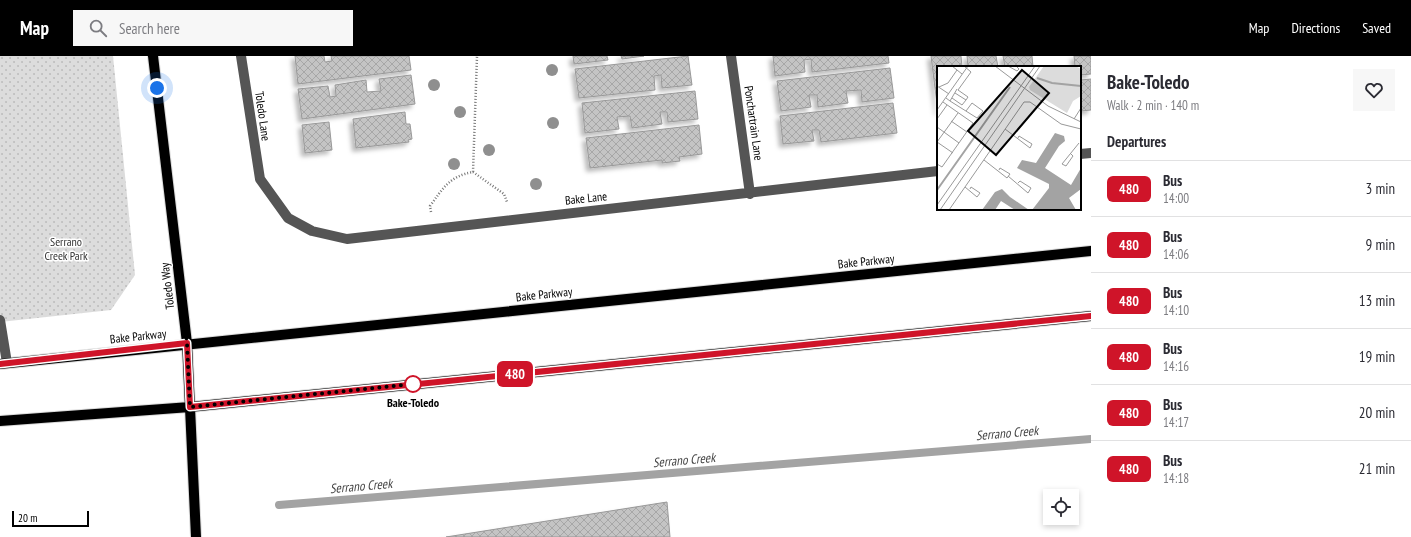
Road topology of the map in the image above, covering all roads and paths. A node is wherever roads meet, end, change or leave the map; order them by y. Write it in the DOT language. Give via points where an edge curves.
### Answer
graph roads {
  1 [pos="153,56"];
  2 [pos="241,56"];
  3 [pos="477,56"];
  4 [pos="731,56"];
  5 [pos="1091,153"];
  6 [pos="1081,154"];
  7 [pos="937,171"];
  8 [pos="473,172"];
  9 [pos="260,179"];
  10 [pos="750,194"];
  11 [pos="510,220"];
  12 [pos="434,229"];
  13 [pos="1091,251"];
  14 [pos="1091,316"];
  15 [pos="0,320"];
  16 [pos="187,343"];
  17 [pos="3,364"];
  18 [pos="190,407"];
  19 [pos="0,421"];
  20 [pos="196,537"];
  1 -- 16 [label="main road, Toledo Way"];
  2 -- 9 [label="street, Toledo Lane"];
  3 -- 8 [label="path"];
  4 -- 10 [label="street, Ponchartrain Lane"];
  5 -- 6 [label="street"];
  7 -- 10 [label="street, Bake Lane"];
  8 -- 11 [label="path" via="504,194 507,198"];
  8 -- 12 [label="path" via="454,178 430,206"];
  9 -- 12 [label="street, Bake Lane" via="288,218 312,231 347,239"];
  10 -- 11 [label="street, Bake Lane"];
  11 -- 12 [label="street, Bake Lane"];
  13 -- 16 [label="main road, Bake Parkway"];
  14 -- 18 [label="main road"];
  15 -- 17 [label="street"];
  16 -- 17 [label="main road, Bake Parkway"];
  16 -- 18 [label="main road, Toledo Way"];
  18 -- 19 [label="main road"];
  18 -- 20 [label="main road, Toledo Way"];
}
